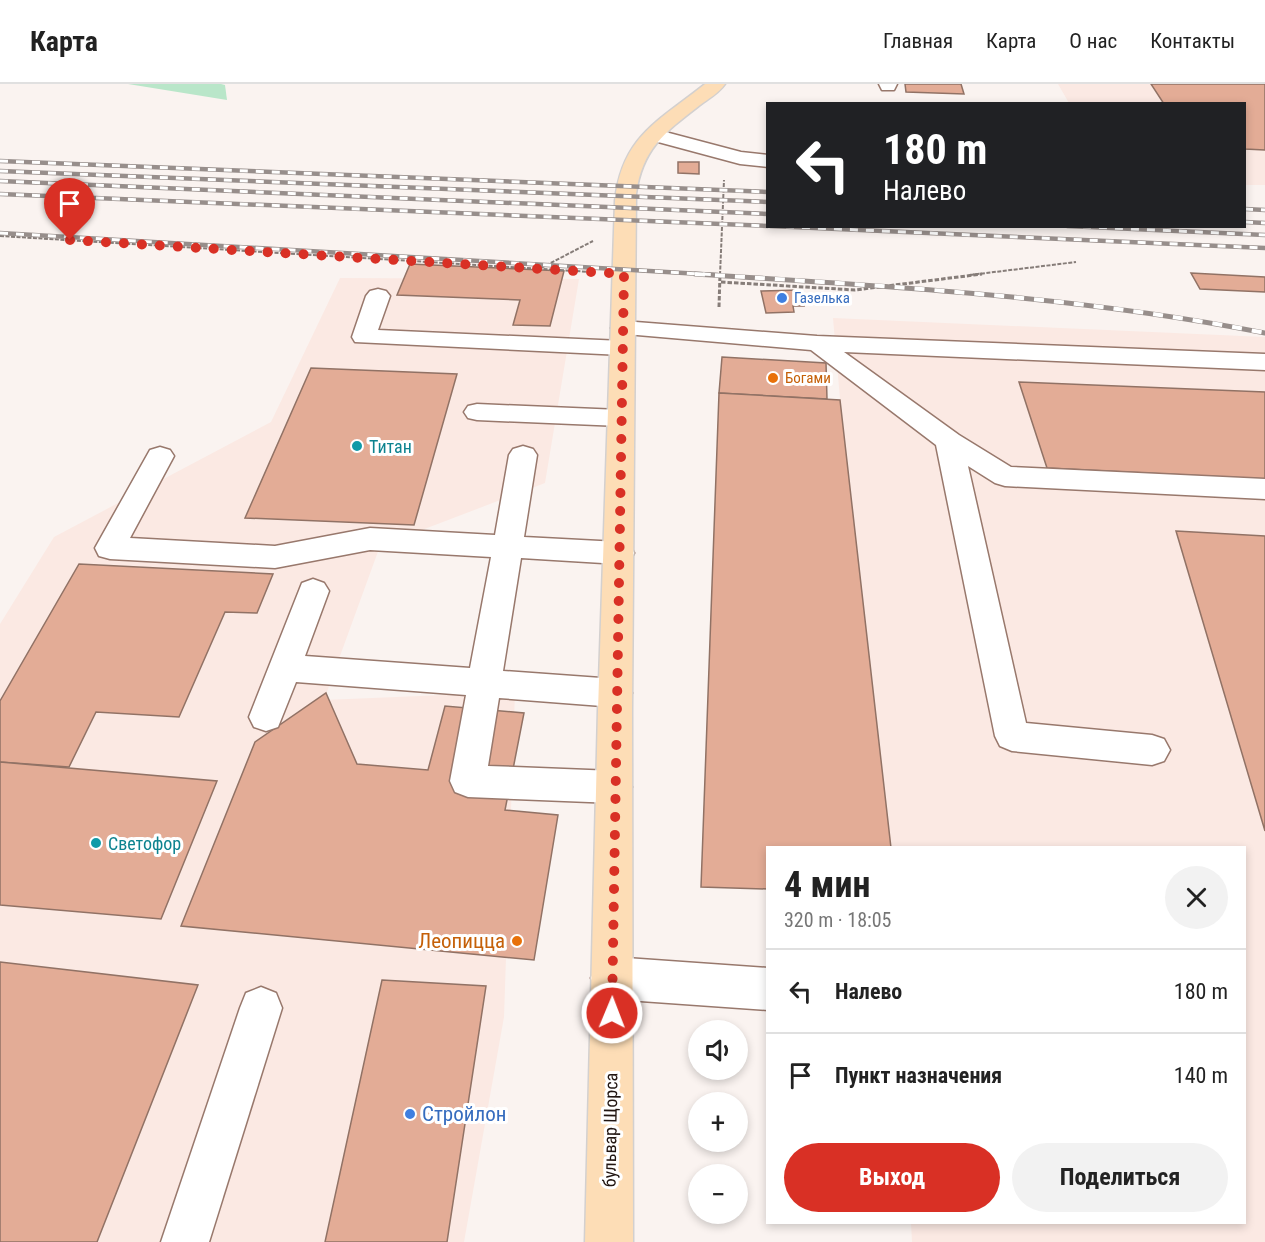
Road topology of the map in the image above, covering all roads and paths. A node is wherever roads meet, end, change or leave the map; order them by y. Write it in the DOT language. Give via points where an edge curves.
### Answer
graph roads {
  1 [pos="716,84"];
  2 [pos="654,135"];
  3 [pos="740,158"];
  4 [pos="766,160"];
  5 [pos="625,221"];
  6 [pos="0,236"];
  7 [pos="1076,261"];
  8 [pos="540,268"];
  9 [pos="624,274"];
  10 [pos="721,282"];
  11 [pos="378,296"];
  12 [pos="716,335"];
  13 [pos="622,338"];
  14 [pos="817,343"];
  15 [pos="1265,362"];
  16 [pos="477,412"];
  17 [pos="620,418"];
  18 [pos="949,441"];
  19 [pos="523,455"];
  20 [pos="160,456"];
  21 [pos="1265,489"];
  22 [pos="508,546"];
  23 [pos="619,553"];
  24 [pos="313,591"];
  25 [pos="284,668"];
  26 [pos="484,683"];
  27 [pos="615,693"];
  28 [pos="266,717"];
  29 [pos="1152,750"];
  30 [pos="614,787"];
  31 [pos="612,978"];
  32 [pos="766,989"];
  33 [pos="261,1008"];
  34 [pos="184,1242"];
  35 [pos="609,1242"];
  1 -- 2 [label="main road, бульвар Щорса"];
  2 -- 3 [label="lane"];
  2 -- 5 [label="main road, бульвар Щорса" via="637,154 627,186"];
  3 -- 4 [label="lane"];
  3 -- 10 [label="path" via="724,181"];
  5 -- 8 [label="path"];
  5 -- 9 [label="main road, бульвар Щорса"];
  6 -- 8 [label="path"];
  7 -- 10 [label="path" via="855,290"];
  8 -- 9 [label="path"];
  9 -- 13 [label="main road, бульвар Щорса"];
  10 -- 12 [label="path"];
  11 -- 13 [label="lane" via="364,337"];
  12 -- 13 [label="lane"];
  12 -- 14 [label="lane"];
  13 -- 17 [label="main road, бульвар Щорса"];
  14 -- 15 [label="lane"];
  14 -- 18 [label="lane"];
  16 -- 17 [label="lane"];
  17 -- 23 [label="main road, бульвар Щорса"];
  18 -- 21 [label="lane" via="1005,476"];
  18 -- 29 [label="lane" via="1012,736"];
  19 -- 22 [label="lane"];
  20 -- 22 [label="lane" via="110,548 275,557 370,538"];
  22 -- 23 [label="lane"];
  22 -- 26 [label="lane"];
  23 -- 27 [label="main road, бульвар Щорса"];
  24 -- 25 [label="lane"];
  25 -- 26 [label="lane"];
  25 -- 28 [label="lane"];
  26 -- 27 [label="lane"];
  26 -- 30 [label="lane" via="468,780"];
  27 -- 30 [label="main road, бульвар Щорса"];
  30 -- 31 [label="main road, бульвар Щорса"];
  31 -- 32 [label="lane"];
  31 -- 35 [label="main road, бульвар Щорса"];
  33 -- 34 [label="lane"];
}
